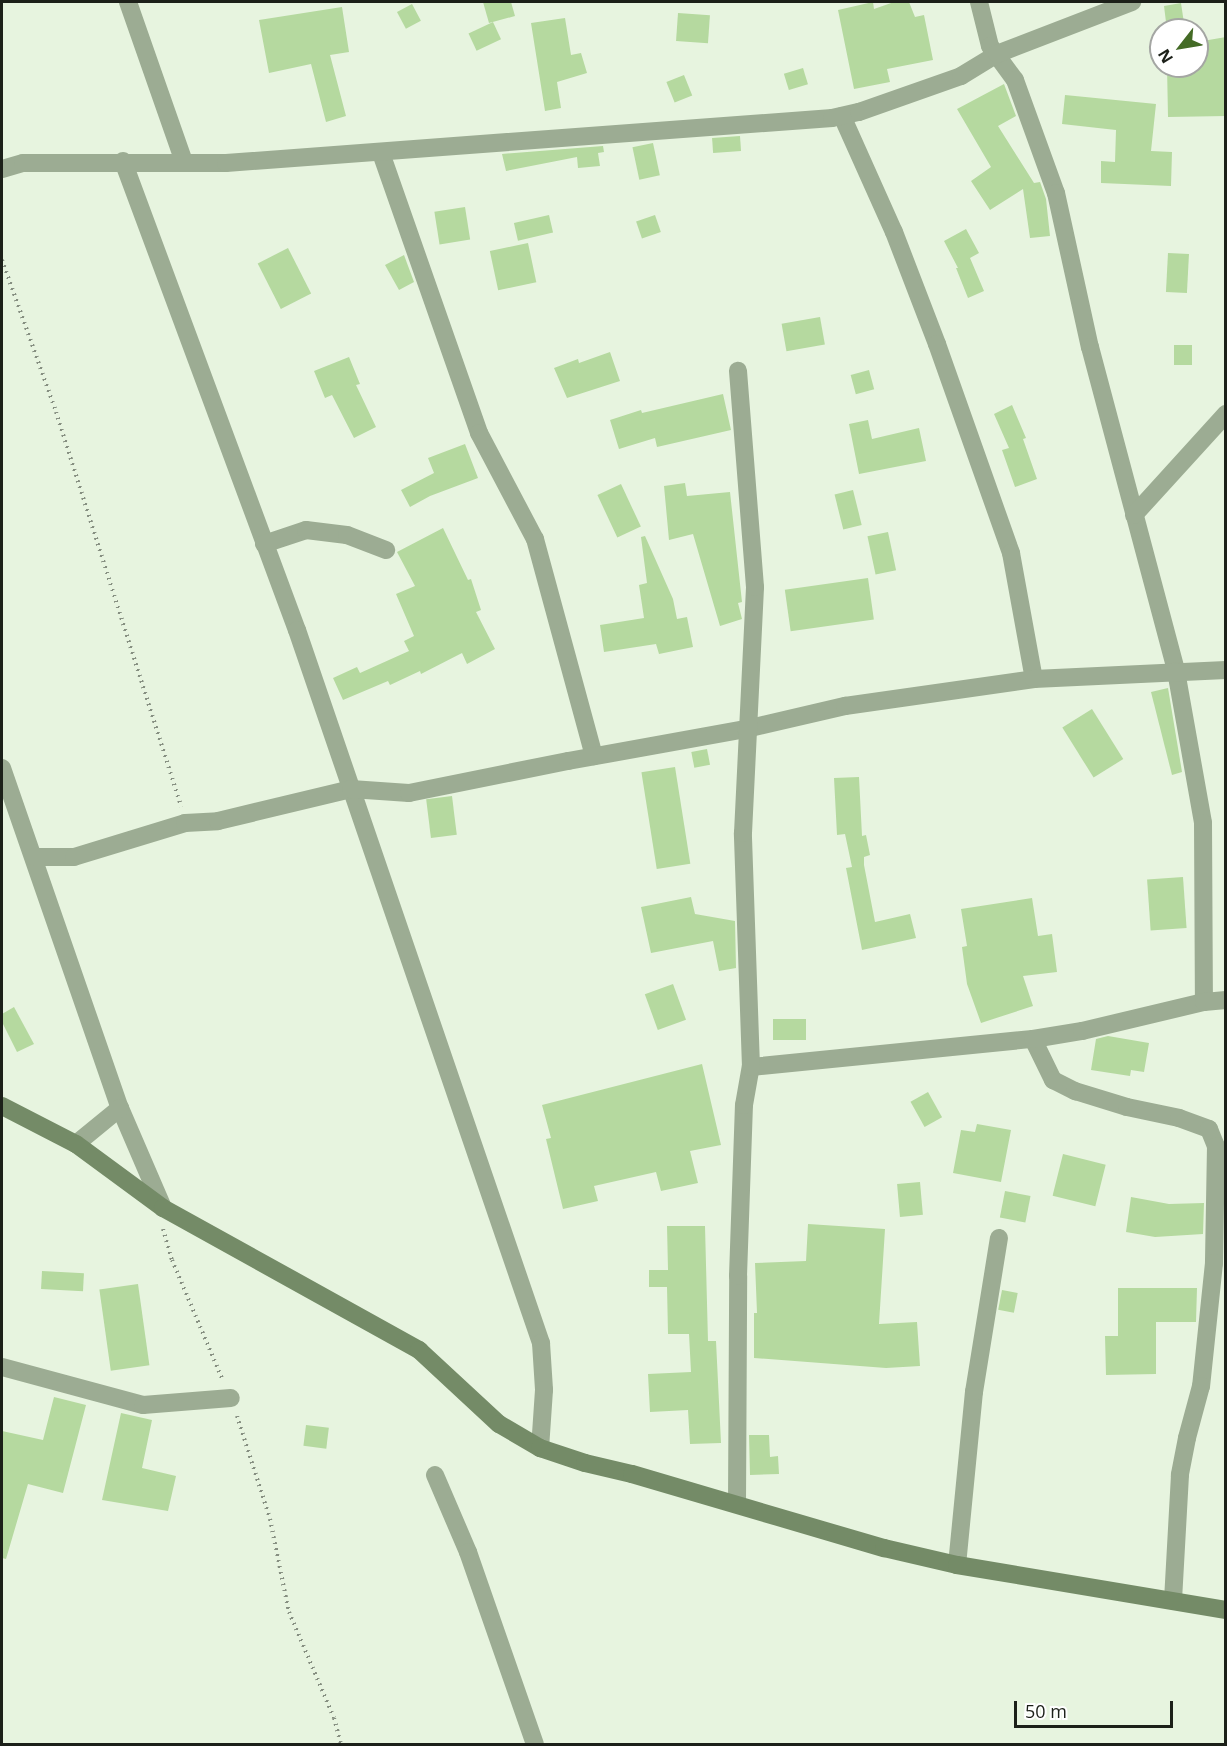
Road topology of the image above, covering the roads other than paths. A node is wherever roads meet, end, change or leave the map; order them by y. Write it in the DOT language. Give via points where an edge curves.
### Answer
graph roads {
  1 [pos="128,2"];
  2 [pos="979,2"];
  3 [pos="1132,2"];
  4 [pos="997,54"];
  5 [pos="842,116"];
  6 [pos="381,153"];
  7 [pos="123,161"];
  8 [pos="184,162"];
  9 [pos="2,169"];
  10 [pos="738,371"];
  11 [pos="1226,414"];
  12 [pos="1134,515"];
  13 [pos="264,543"];
  14 [pos="386,550"];
  15 [pos="1226,670"];
  16 [pos="1176,671"];
  17 [pos="1034,679"];
  18 [pos="746,729"];
  19 [pos="594,756"];
  20 [pos="2,768"];
  21 [pos="351,789"];
  22 [pos="34,857"];
  23 [pos="1226,1000"];
  24 [pos="1204,1002"];
  25 [pos="1033,1039"];
  26 [pos="750,1067"];
  27 [pos="2,1106"];
  28 [pos="120,1108"];
  29 [pos="76,1144"];
  30 [pos="163,1208"];
  31 [pos="999,1238"];
  32 [pos="2,1367"];
  33 [pos="231,1398"];
  34 [pos="540,1448"];
  35 [pos="435,1475"];
  36 [pos="737,1504"];
  37 [pos="957,1565"];
  38 [pos="1173,1601"];
  39 [pos="1226,1610"];
  40 [pos="535,1744"];
  1 -- 8 [label="street"];
  2 -- 4 [label="street" via="990,46"];
  3 -- 4 [label="street"];
  4 -- 5 [label="street" via="961,76"];
  4 -- 12 [label="street" via="1015,80 1056,194 1090,347"];
  5 -- 6 [label="street"];
  5 -- 17 [label="street" via="938,344 1011,553"];
  6 -- 8 [label="street"];
  6 -- 19 [label="street" via="479,433 535,539"];
  7 -- 8 [label="street"];
  7 -- 9 [label="street" via="23,163"];
  7 -- 13 [label="street"];
  10 -- 18 [label="street" via="755,587"];
  11 -- 12 [label="street"];
  12 -- 16 [label="street"];
  13 -- 14 [label="street" via="306,530 347,535"];
  13 -- 21 [label="street"];
  15 -- 16 [label="street"];
  16 -- 17 [label="street"];
  16 -- 24 [label="street" via="1203,823"];
  17 -- 18 [label="street" via="845,706"];
  18 -- 19 [label="street"];
  18 -- 26 [label="street" via="742,833"];
  19 -- 21 [label="street" via="409,793"];
  20 -- 22 [label="street"];
  21 -- 22 [label="street" via="218,821 185,823 74,857"];
  21 -- 34 [label="street" via="541,1343 544,1390"];
  22 -- 28 [label="street"];
  23 -- 24 [label="street"];
  24 -- 25 [label="street"];
  25 -- 26 [label="street"];
  25 -- 38 [label="street" via="1053,1080 1075,1091 1209,1129 1216,1146 1214,1263 1201,1386 1180,1475"];
  26 -- 36 [label="street" via="744,1105 738,1276"];
  27 -- 29 [label="street"];
  28 -- 29 [label="street"];
  28 -- 30 [label="street"];
  29 -- 30 [label="street"];
  30 -- 34 [label="street" via="419,1350 499,1424"];
  31 -- 37 [label="street" via="974,1392"];
  32 -- 33 [label="street" via="143,1406"];
  34 -- 36 [label="street"];
  35 -- 40 [label="street" via="468,1552"];
  36 -- 37 [label="street" via="884,1548"];
  37 -- 38 [label="street"];
  38 -- 39 [label="street"];
}
